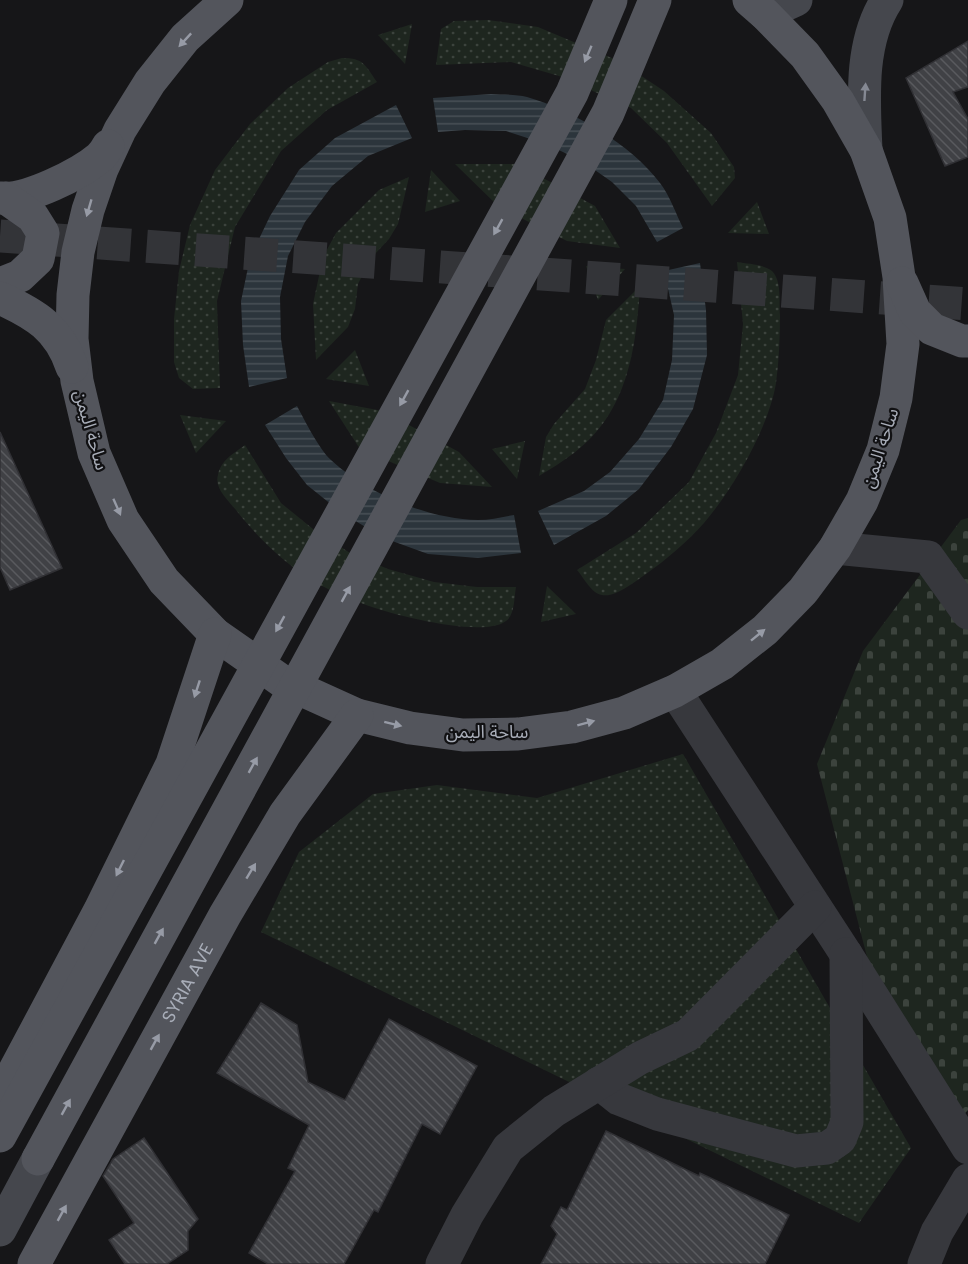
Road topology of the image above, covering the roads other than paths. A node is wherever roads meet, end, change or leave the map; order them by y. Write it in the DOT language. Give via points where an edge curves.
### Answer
graph roads {
  1 [pos="227,0"];
  2 [pos="611,0"];
  3 [pos="655,0"];
  4 [pos="796,0"];
  5 [pos="887,0"];
  6 [pos="757,7"];
  7 [pos="120,130"];
  8 [pos="866,150"];
  9 [pos="3,198"];
  10 [pos="899,277"];
  11 [pos="0,284"];
  12 [pos="0,298"];
  13 [pos="968,341"];
  14 [pos="76,381"];
  15 [pos="835,548"];
  16 [pos="968,613"];
  17 [pos="215,634"];
  18 [pos="675,691"];
  19 [pos="357,715"];
  20 [pos="815,907"];
  21 [pos="846,954"];
  22 [pos="599,1083"];
  23 [pos="0,1098"];
  24 [pos="0,1136"];
  25 [pos="968,1148"];
  26 [pos="968,1180"];
  27 [pos="0,1230"];
  28 [pos="34,1264"];
  29 [pos="442,1264"];
  30 [pos="924,1264"];
  1 -- 7 [label="main road, ساحة اليمن, one-way" via="185,38 150,82"];
  2 -- 24 [label="main road, one-way, bridge" via="572,93"];
  27 -- 3 [label="main road, one-way, bridge" via="608,113"];
  4 -- 6 [label="main road"];
  8 -- 5 [label="main road, one-way" via="867,51"];
  6 -- 8 [label="main road, ساحة اليمن" via="805,55"];
  7 -- 9 [label="main road" via="102,156 75,174 40,190"];
  7 -- 14 [label="main road, ساحة اليمن, one-way" via="102,169 78,252 72,339"];
  8 -- 10 [label="main road, ساحة اليمن" via="890,218"];
  9 -- 11 [label="main road" via="33,217 44,233 38,259 20,276"];
  10 -- 13 [label="main road" via="915,312 932,329"];
  10 -- 15 [label="main road, ساحة اليمن" via="903,344 896,398 883,450 862,501"];
  12 -- 14 [label="main road" via="29,312 55,334"];
  14 -- 17 [label="main road, ساحة اليمن, one-way" via="94,453 123,520 164,581"];
  15 -- 16 [label="street" via="928,557"];
  18 -- 15 [label="main road, ساحة اليمن, one-way" via="722,664 765,630 803,591"];
  17 -- 19 [label="main road, ساحة اليمن" via="282,681"];
  17 -- 23 [label="main road, one-way" via="172,764"];
  19 -- 18 [label="main road, ساحة اليمن, one-way" via="420,730 464,735 518,734 572,727"];
  18 -- 20 [label="street"];
  28 -- 19 [label="main road, SYRIA AVE, one-way" via="225,915 285,814"];
  20 -- 21 [label="street"];
  20 -- 22 [label="street" via="688,1035"];
  21 -- 22 [label="street" via="848,1122 840,1139 827,1148 796,1151 657,1114 619,1099"];
  21 -- 25 [label="street"];
  22 -- 29 [label="street" via="554,1111 507,1149"];
  26 -- 30 [label="street" via="937,1232"];
}
